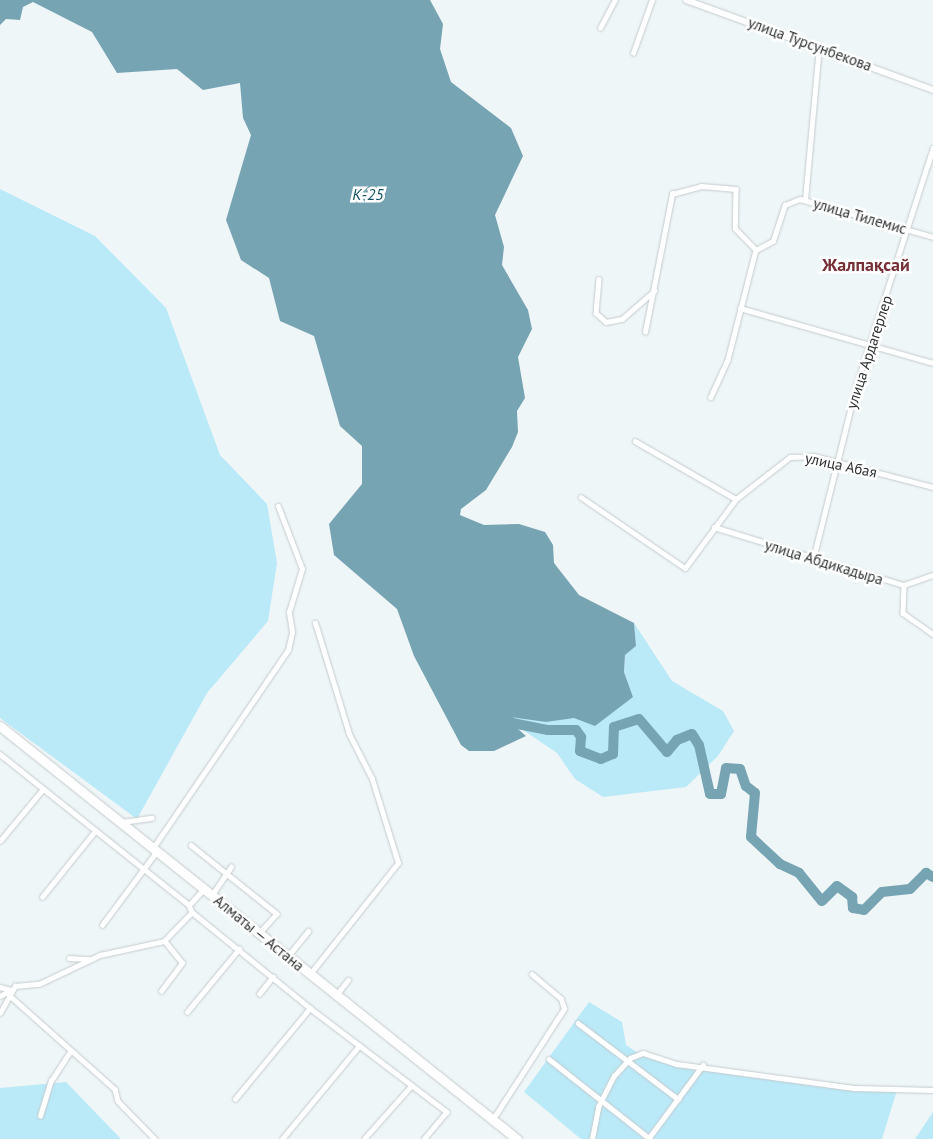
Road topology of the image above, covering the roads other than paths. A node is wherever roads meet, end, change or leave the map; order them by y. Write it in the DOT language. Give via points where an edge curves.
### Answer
graph roads {
  1 [pos="615,0"];
  2 [pos="652,0"];
  3 [pos="686,0"];
  4 [pos="600,28"];
  5 [pos="819,47"];
  6 [pos="633,53"];
  7 [pos="933,90"];
  8 [pos="933,148"];
  9 [pos="805,200"];
  10 [pos="907,230"];
  11 [pos="933,237"];
  12 [pos="756,250"];
  13 [pos="599,279"];
  14 [pos="654,291"];
  15 [pos="740,308"];
  16 [pos="646,332"];
  17 [pos="872,344"];
  18 [pos="933,363"];
  19 [pos="711,397"];
  20 [pos="635,441"];
  21 [pos="837,461"];
  22 [pos="933,487"];
  23 [pos="581,497"];
  24 [pos="736,499"];
  25 [pos="278,506"];
  26 [pos="714,527"];
  27 [pos="813,559"];
  28 [pos="933,575"];
  29 [pos="904,586"];
  30 [pos="315,623"];
  31 [pos="933,634"];
  32 [pos="1,729"];
  33 [pos="0,754"];
  34 [pos="43,789"];
  35 [pos="152,818"];
  36 [pos="121,823"];
  37 [pos="95,831"];
  38 [pos="0,841"];
  39 [pos="191,845"];
  40 [pos="155,850"];
  41 [pos="231,867"];
  42 [pos="143,870"];
  43 [pos="227,873"];
  44 [pos="204,889"];
  45 [pos="212,896"];
  46 [pos="42,897"];
  47 [pos="189,905"];
  48 [pos="192,912"];
  49 [pos="102,925"];
  50 [pos="308,931"];
  51 [pos="260,933"];
  52 [pos="164,941"];
  53 [pos="239,949"];
  54 [pos="288,956"];
  55 [pos="69,958"];
  56 [pos="90,959"];
  57 [pos="310,974"];
  58 [pos="532,975"];
  59 [pos="273,977"];
  60 [pos="348,980"];
  61 [pos="1,988"];
  62 [pos="160,991"];
  63 [pos="10,993"];
  64 [pos="260,994"];
  65 [pos="336,995"];
  66 [pos="0,996"];
  67 [pos="310,1008"];
  68 [pos="187,1012"];
  69 [pos="0,1013"];
  70 [pos="578,1023"];
  71 [pos="359,1046"];
  72 [pos="70,1052"];
  73 [pos="549,1059"];
  74 [pos="627,1061"];
  75 [pos="703,1065"];
  76 [pos="411,1086"];
  77 [pos="933,1090"];
  78 [pos="235,1099"];
  79 [pos="678,1099"];
  80 [pos="601,1101"];
  81 [pos="40,1116"];
  82 [pos="493,1119"];
  83 [pos="648,1138"];
  84 [pos="155,1139"];
  85 [pos="282,1139"];
  86 [pos="364,1139"];
  87 [pos="424,1139"];
  88 [pos="517,1139"];
  89 [pos="592,1139"];
  1 -- 4 [label="street"];
  2 -- 6 [label="street"];
  3 -- 5 [label="street, улица Турсунбекова"];
  5 -- 7 [label="street, улица Турсунбекова"];
  5 -- 9 [label="street"];
  8 -- 10 [label="street, улица Ардагерлер"];
  9 -- 10 [label="street, улица Тилемис"];
  9 -- 12 [label="street, улица Тилемис" via="786,205 773,241"];
  10 -- 11 [label="street, улица Тилемис"];
  10 -- 17 [label="street, улица Ардагерлер"];
  12 -- 14 [label="street" via="735,228 736,189 701,186 676,191 668,203"];
  12 -- 15 [label="street"];
  13 -- 14 [label="street" via="596,313 606,322 622,318"];
  14 -- 16 [label="street"];
  15 -- 17 [label="street"];
  15 -- 19 [label="street" via="728,360"];
  17 -- 18 [label="street"];
  17 -- 21 [label="street, улица Ардагерлер"];
  20 -- 24 [label="street"];
  21 -- 22 [label="street, улица Абая"];
  21 -- 24 [label="street, улица Абая" via="790,456"];
  21 -- 27 [label="street, улица Ардагерлер"];
  23 -- 26 [label="street, улица Абая" via="681,567 693,562"];
  24 -- 26 [label="street, улица Абая"];
  25 -- 40 [label="street" via="302,569 289,612 292,632 288,650"];
  26 -- 27 [label="street, улица Абдикадыра"];
  27 -- 29 [label="street, улица Абдикадыра"];
  28 -- 29 [label="street, улица Абдикадыра"];
  29 -- 31 [label="street" via="903,612"];
  30 -- 57 [label="street" via="349,734 372,779 398,863"];
  32 -- 36 [label="highway, Алматы — Астана"];
  33 -- 34 [label="street"];
  34 -- 37 [label="street"];
  34 -- 38 [label="street"];
  35 -- 36 [label="street"];
  36 -- 40 [label="highway, Алматы — Астана"];
  37 -- 42 [label="street"];
  37 -- 46 [label="street"];
  39 -- 43 [label="street"];
  40 -- 42 [label="street"];
  40 -- 44 [label="highway, Алматы — Астана"];
  41 -- 43 [label="street"];
  42 -- 47 [label="street"];
  42 -- 49 [label="street"];
  43 -- 45 [label="street"];
  43 -- 51 [label="street" via="277,914"];
  44 -- 45 [label="highway, Алматы — Астана"];
  44 -- 47 [label="street"];
  45 -- 51 [label="highway, Алматы — Астана"];
  47 -- 48 [label="street"];
  48 -- 52 [label="street"];
  48 -- 53 [label="street"];
  50 -- 54 [label="street"];
  51 -- 54 [label="highway, Алматы — Астана"];
  52 -- 56 [label="street"];
  52 -- 62 [label="street" via="182,963"];
  53 -- 59 [label="street"];
  53 -- 68 [label="street"];
  54 -- 57 [label="highway, Алматы — Астана"];
  55 -- 56 [label="street"];
  56 -- 63 [label="street" via="50,980 15,986"];
  57 -- 65 [label="highway, Алматы — Астана"];
  58 -- 82 [label="street" via="561,999 564,1010"];
  59 -- 64 [label="street"];
  59 -- 67 [label="street"];
  60 -- 65 [label="street"];
  61 -- 63 [label="street"];
  63 -- 66 [label="street"];
  63 -- 69 [label="street"];
  63 -- 72 [label="street"];
  65 -- 82 [label="highway, Алматы — Астана"];
  67 -- 71 [label="street"];
  67 -- 78 [label="street"];
  70 -- 74 [label="street"];
  71 -- 76 [label="street"];
  71 -- 85 [label="street"];
  72 -- 81 [label="street" via="52,1082"];
  72 -- 84 [label="street" via="115,1089 118,1101"];
  73 -- 80 [label="street"];
  74 -- 75 [label="street" via="648,1054 677,1064"];
  74 -- 79 [label="street"];
  74 -- 80 [label="street"];
  75 -- 77 [label="street" via="855,1088"];
  75 -- 79 [label="street"];
  76 -- 86 [label="street"];
  76 -- 87 [label="street" via="447,1112"];
  79 -- 83 [label="street"];
  80 -- 83 [label="street"];
  80 -- 89 [label="street"];
  82 -- 88 [label="highway, Алматы — Астана"];
}
